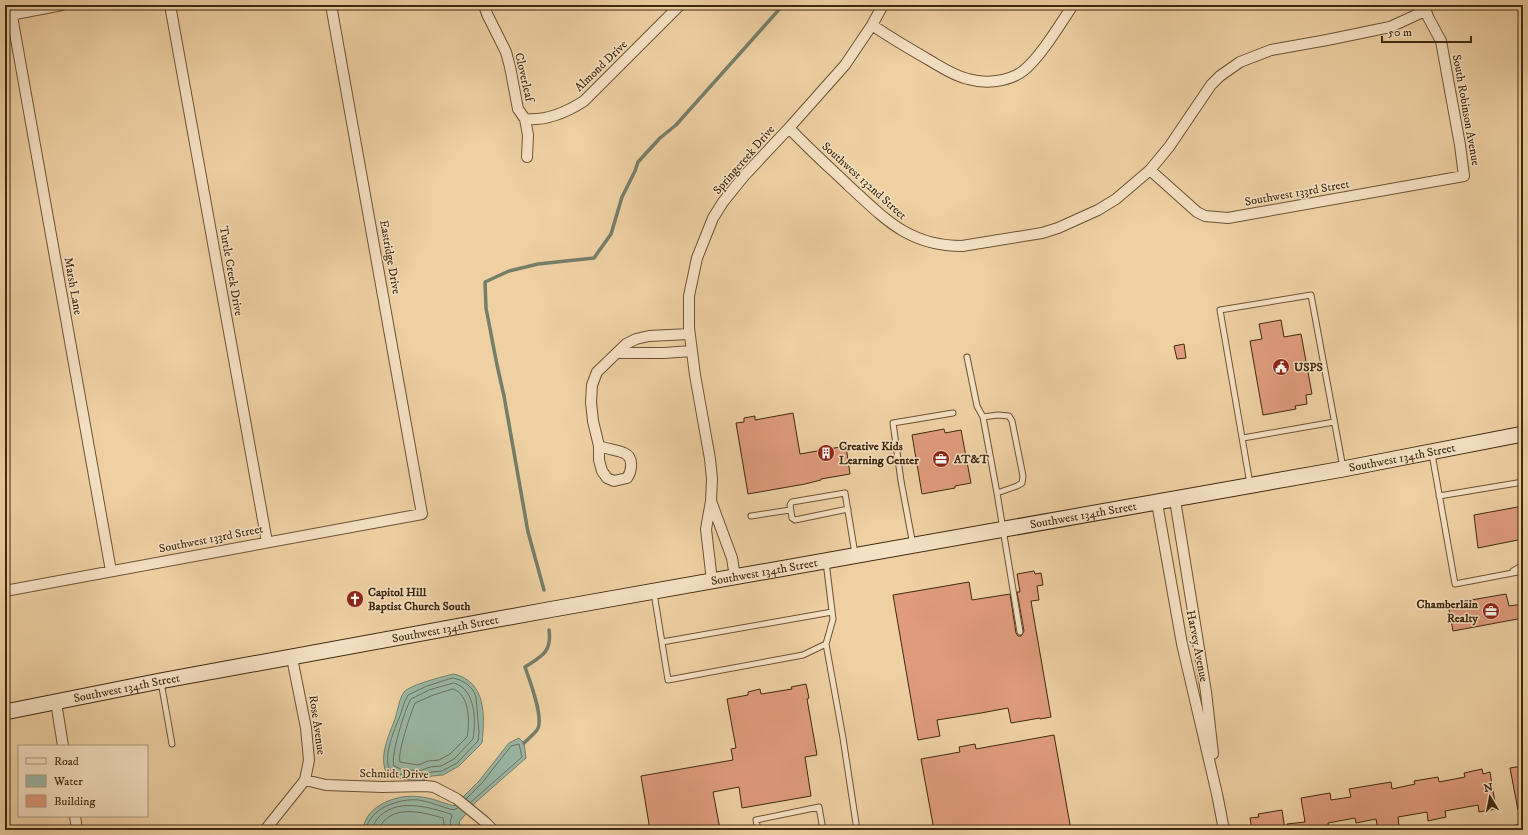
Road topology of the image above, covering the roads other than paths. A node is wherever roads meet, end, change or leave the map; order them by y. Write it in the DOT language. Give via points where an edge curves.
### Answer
graph roads {
  1 [pos="62,5"];
  2 [pos="170,5"];
  3 [pos="331,5"];
  4 [pos="484,5"];
  5 [pos="680,5"];
  6 [pos="884,5"];
  7 [pos="1073,5"];
  8 [pos="1425,8"];
  9 [pos="9,12"];
  10 [pos="872,25"];
  11 [pos="526,119"];
  12 [pos="789,128"];
  13 [pos="527,157"];
  14 [pos="1150,170"];
  15 [pos="1464,176"];
  16 [pos="689,334"];
  17 [pos="691,351"];
  18 [pos="618,353"];
  19 [pos="967,357"];
  20 [pos="953,413"];
  21 [pos="983,417"];
  22 [pos="1334,422"];
  23 [pos="1523,434"];
  24 [pos="1243,438"];
  25 [pos="599,446"];
  26 [pos="1432,452"];
  27 [pos="1343,470"];
  28 [pos="1523,482"];
  29 [pos="1251,486"];
  30 [pos="997,493"];
  31 [pos="1439,496"];
  32 [pos="1175,500"];
  33 [pos="711,501"];
  34 [pos="1157,503"];
  35 [pos="848,509"];
  36 [pos="790,510"];
  37 [pos="422,514"];
  38 [pos="751,516"];
  39 [pos="1003,530"];
  40 [pos="267,542"];
  41 [pos="913,546"];
  42 [pos="856,556"];
  43 [pos="826,561"];
  44 [pos="1523,565"];
  45 [pos="111,571"];
  46 [pos="1523,571"];
  47 [pos="1509,574"];
  48 [pos="734,577"];
  49 [pos="712,581"];
  50 [pos="5,591"];
  51 [pos="653,592"];
  52 [pos="832,612"];
  53 [pos="1020,632"];
  54 [pos="662,642"];
  55 [pos="826,644"];
  56 [pos="292,658"];
  57 [pos="160,681"];
  58 [pos="56,702"];
  59 [pos="5,712"];
  60 [pos="172,744"];
  61 [pos="63,745"];
  62 [pos="305,780"];
  63 [pos="1217,794"];
  64 [pos="75,817"];
  65 [pos="1523,829"];
  66 [pos="77,830"];
  67 [pos="265,830"];
  68 [pos="493,830"];
  69 [pos="758,830"];
  70 [pos="823,830"];
  71 [pos="857,830"];
  72 [pos="1224,830"];
  73 [pos="1518,830"];
  1 -- 9 [label="street"];
  2 -- 40 [label="street, Turtle Creek Drive"];
  3 -- 37 [label="street, Eastridge Drive"];
  4 -- 11 [label="street, Cloverleaf" via="506,52 518,109"];
  5 -- 11 [label="street, Almond Drive" via="584,101 549,117"];
  6 -- 10 [label="street, Springcreek Drive"];
  7 -- 10 [label="street" via="1032,63 1011,77 988,82 960,77 891,39"];
  8 -- 14 [label="street, Southwest 132nd Street" via="1390,27 1271,50 1240,62 1211,85 1174,140"];
  8 -- 15 [label="street, South Robinson Avenue" via="1442,47"];
  9 -- 45 [label="street, Marsh Lane"];
  10 -- 12 [label="street, Springcreek Drive" via="845,65"];
  11 -- 13 [label="street, Cloverleaf"];
  12 -- 14 [label="street, Southwest 132nd Street" via="895,226 923,241 948,246 976,244 1058,228 1116,199"];
  12 -- 16 [label="street, Springcreek Drive" via="744,176 713,218 690,284"];
  14 -- 15 [label="street, Southwest 133rd Street" via="1193,210 1217,218 1260,213"];
  16 -- 17 [label="street, Springcreek Drive"];
  16 -- 18 [label="street" via="649,336 626,344"];
  17 -- 18 [label="street"];
  17 -- 33 [label="street, Springcreek Drive" via="710,459"];
  18 -- 25 [label="street" via="597,372 592,385 593,421"];
  19 -- 21 [label="lane"];
  20 -- 41 [label="lane" via="893,423"];
  21 -- 30 [label="lane"];
  21 -- 30 [label="lane" via="1008,416 1012,421 1023,476 1022,483"];
  22 -- 24 [label="lane"];
  22 -- 24 [label="lane" via="1311,295 1220,310"];
  22 -- 27 [label="lane"];
  23 -- 26 [label="main road, Southwest 134th Street"];
  24 -- 29 [label="lane"];
  26 -- 27 [label="main road, Southwest 134th Street"];
  26 -- 31 [label="lane"];
  27 -- 29 [label="main road, Southwest 134th Street"];
  28 -- 31 [label="lane"];
  29 -- 32 [label="main road, Southwest 134th Street"];
  30 -- 39 [label="lane"];
  31 -- 47 [label="lane" via="1455,584"];
  32 -- 34 [label="main road, Southwest 134th Street"];
  32 -- 63 [label="street, Harvey Avenue" via="1206,692"];
  33 -- 48 [label="street, Springcreek Drive" via="732,558"];
  33 -- 49 [label="street, Springcreek Drive" via="706,529"];
  34 -- 39 [label="main road, Southwest 134th Street"];
  34 -- 63 [label="street, Harvey Avenue" via="1182,644"];
  35 -- 36 [label="lane" via="795,520"];
  35 -- 36 [label="lane" via="844,492 792,502"];
  35 -- 42 [label="lane"];
  36 -- 38 [label="lane"];
  37 -- 40 [label="street, Southwest 133rd Street"];
  39 -- 41 [label="main road, Southwest 134th Street"];
  39 -- 53 [label="lane"];
  40 -- 45 [label="street, Southwest 133rd Street"];
  41 -- 42 [label="main road, Southwest 134th Street"];
  42 -- 43 [label="main road, Southwest 134th Street"];
  43 -- 48 [label="main road, Southwest 134th Street"];
  43 -- 52 [label="lane"];
  44 -- 47 [label="lane"];
  45 -- 50 [label="street, Southwest 133rd Street"];
  46 -- 47 [label="lane"];
  48 -- 49 [label="main road, Southwest 134th Street"];
  49 -- 51 [label="main road, Southwest 134th Street"];
  51 -- 54 [label="lane"];
  51 -- 56 [label="main road, Southwest 134th Street"];
  52 -- 54 [label="lane"];
  52 -- 55 [label="lane" via="833,619"];
  54 -- 55 [label="lane" via="668,680 803,655"];
  55 -- 71 [label="lane"];
  56 -- 57 [label="main road, Southwest 134th Street"];
  56 -- 62 [label="street, Rose Avenue" via="308,744 309,760"];
  57 -- 58 [label="main road, Southwest 134th Street"];
  57 -- 60 [label="lane"];
  58 -- 59 [label="main road, Southwest 134th Street"];
  58 -- 61 [label="street"];
  62 -- 67 [label="street, Rose Avenue"];
  62 -- 68 [label="street, Schmidt Drive" via="326,786 434,787 457,799"];
  63 -- 72 [label="street, Harvey Avenue"];
  64 -- 66 [label="street"];
  65 -- 73 [label="street"];
  69 -- 70 [label="lane" via="756,820 819,807"];
}
